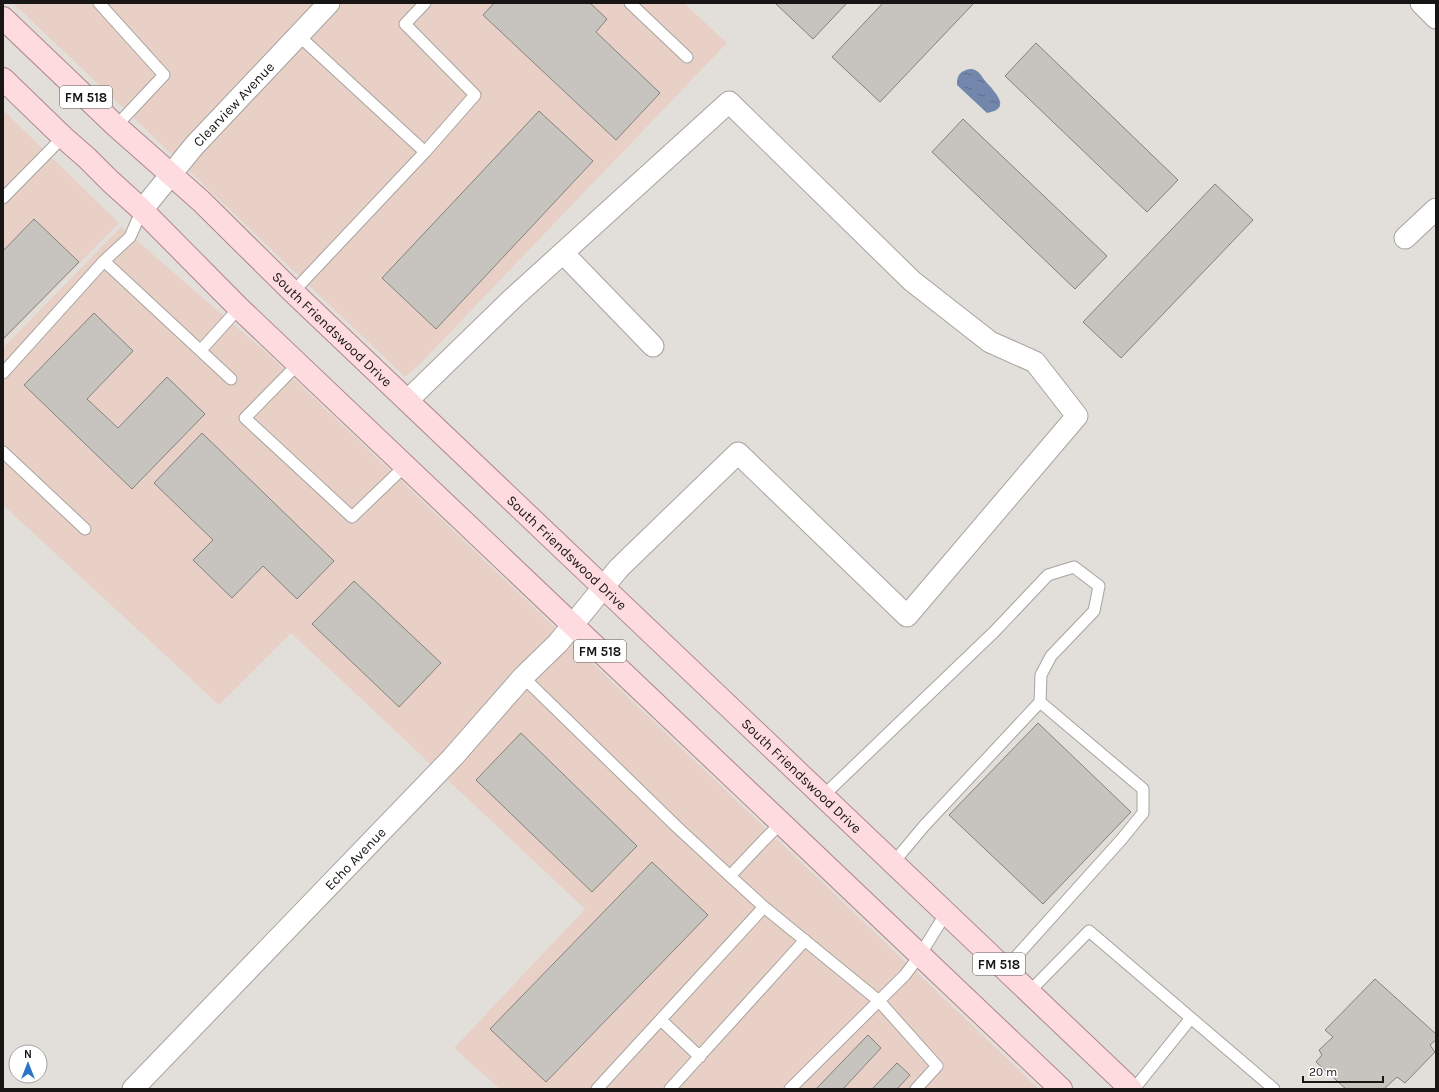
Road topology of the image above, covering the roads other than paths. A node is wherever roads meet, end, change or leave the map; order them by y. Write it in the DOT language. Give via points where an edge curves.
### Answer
graph roads {
  1 [pos="99,3"];
  2 [pos="329,3"];
  3 [pos="425,3"];
  4 [pos="630,3"];
  5 [pos="1421,3"];
  6 [pos="3,18"];
  7 [pos="1436,18"];
  8 [pos="298,36"];
  9 [pos="688,57"];
  10 [pos="3,79"];
  11 [pos="116,126"];
  12 [pos="63,137"];
  13 [pos="425,152"];
  14 [pos="171,174"];
  15 [pos="4,193"];
  16 [pos="1436,209"];
  17 [pos="142,210"];
  18 [pos="1405,238"];
  19 [pos="563,253"];
  20 [pos="104,261"];
  21 [pos="293,292"];
  22 [pos="239,308"];
  23 [pos="654,346"];
  24 [pos="201,350"];
  25 [pos="298,364"];
  26 [pos="3,373"];
  27 [pos="231,379"];
  28 [pos="408,400"];
  29 [pos="3,452"];
  30 [pos="405,466"];
  31 [pos="85,529"];
  32 [pos="604,587"];
  33 [pos="573,625"];
  34 [pos="523,677"];
  35 [pos="1040,702"];
  36 [pos="823,796"];
  37 [pos="781,823"];
  38 [pos="893,863"];
  39 [pos="730,876"];
  40 [pos="764,907"];
  41 [pos="946,913"];
  42 [pos="805,940"];
  43 [pos="920,955"];
  44 [pos="1005,970"];
  45 [pos="1029,992"];
  46 [pos="879,1001"];
  47 [pos="1191,1018"];
  48 [pos="661,1020"];
  49 [pos="700,1057"];
  50 [pos="133,1089"];
  51 [pos="597,1089"];
  52 [pos="670,1089"];
  53 [pos="790,1089"];
  54 [pos="916,1089"];
  55 [pos="1062,1089"];
  56 [pos="1132,1089"];
  57 [pos="1274,1089"];
  1 -- 11 [label="lane" via="164,75"];
  2 -- 8 [label="street, Clearview Avenue"];
  3 -- 13 [label="lane" via="405,24 475,95"];
  4 -- 9 [label="lane"];
  5 -- 7 [label="street"];
  6 -- 11 [label="main road, South Friendswood Drive / FM 518"];
  8 -- 13 [label="lane"];
  8 -- 14 [label="street, Clearview Avenue" via="194,146"];
  10 -- 12 [label="main road, FM 518"];
  11 -- 14 [label="main road, South Friendswood Drive / FM 518"];
  12 -- 15 [label="lane"];
  12 -- 17 [label="main road, FM 518"];
  13 -- 21 [label="lane"];
  14 -- 17 [label="street, Clearview Avenue"];
  14 -- 21 [label="main road, South Friendswood Drive / FM 518"];
  16 -- 18 [label="street"];
  17 -- 20 [label="lane" via="130,237"];
  17 -- 22 [label="main road, FM 518"];
  19 -- 23 [label="street"];
  19 -- 28 [label="street"];
  19 -- 32 [label="street, Echo Avenue" via="729,102 912,281 990,342 1035,362 1077,416 907,616 738,454 620,568"];
  20 -- 24 [label="lane"];
  20 -- 26 [label="lane"];
  21 -- 28 [label="main road, South Friendswood Drive / FM 518"];
  22 -- 24 [label="lane"];
  22 -- 25 [label="main road, FM 518"];
  24 -- 27 [label="lane"];
  25 -- 30 [label="main road, FM 518"];
  25 -- 30 [label="lane" via="245,418 352,517"];
  28 -- 32 [label="main road, South Friendswood Drive / FM 518"];
  29 -- 31 [label="lane"];
  30 -- 33 [label="main road, FM 518"];
  32 -- 33 [label="street, Echo Avenue"];
  32 -- 36 [label="main road, South Friendswood Drive / FM 518"];
  33 -- 34 [label="street, Echo Avenue"];
  33 -- 37 [label="main road, FM 518"];
  34 -- 39 [label="lane"];
  34 -- 50 [label="street, Echo Avenue" via="453,757"];
  35 -- 36 [label="lane" via="1041,675 1051,656 1094,611 1099,586 1074,567 1048,575 994,632"];
  35 -- 38 [label="lane" via="924,826"];
  35 -- 44 [label="lane" via="1143,789 1143,813"];
  36 -- 38 [label="main road, South Friendswood Drive / FM 518"];
  37 -- 39 [label="lane"];
  37 -- 43 [label="main road, FM 518"];
  38 -- 41 [label="main road, South Friendswood Drive / FM 518"];
  39 -- 40 [label="lane"];
  40 -- 42 [label="lane"];
  40 -- 48 [label="lane"];
  41 -- 43 [label="lane"];
  41 -- 44 [label="main road, South Friendswood Drive / FM 518"];
  42 -- 46 [label="lane"];
  42 -- 49 [label="lane"];
  43 -- 46 [label="lane" via="905,975"];
  43 -- 55 [label="main road, FM 518"];
  44 -- 45 [label="main road, South Friendswood Drive / FM 518"];
  45 -- 47 [label="lane" via="1089,932"];
  45 -- 56 [label="main road, South Friendswood Drive / FM 518"];
  46 -- 53 [label="lane"];
  46 -- 54 [label="lane" via="938,1066"];
  47 -- 56 [label="lane"];
  47 -- 57 [label="lane"];
  48 -- 49 [label="lane"];
  48 -- 51 [label="lane"];
  49 -- 52 [label="lane"];
}
